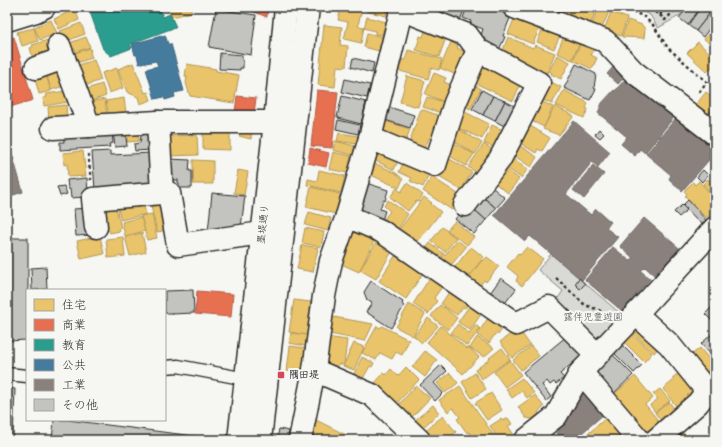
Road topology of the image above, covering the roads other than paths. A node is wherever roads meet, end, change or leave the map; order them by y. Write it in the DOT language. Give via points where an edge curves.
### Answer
graph roads {
  1 [pos="44,7"];
  2 [pos="286,7"];
  3 [pos="308,7"];
  4 [pos="514,7"];
  5 [pos="402,8"];
  6 [pos="7,20"];
  7 [pos="478,50"];
  8 [pos="36,68"];
  9 [pos="158,122"];
  10 [pos="275,122"];
  11 [pos="89,126"];
  12 [pos="53,128"];
  13 [pos="715,134"];
  14 [pos="370,138"];
  15 [pos="162,193"];
  16 [pos="465,205"];
  17 [pos="347,216"];
  18 [pos="96,227"];
  19 [pos="714,230"];
  20 [pos="262,234"];
  21 [pos="636,314"];
  22 [pos="597,355"];
  23 [pos="166,368"];
  24 [pos="314,370"];
  25 [pos="581,372"];
  26 [pos="7,374"];
  27 [pos="26,376"];
  28 [pos="246,379"];
  29 [pos="238,440"];
  30 [pos="260,440"];
  31 [pos="300,440"];
  32 [pos="419,440"];
  33 [pos="526,440"];
  34 [pos="639,440"];
  35 [pos="656,440"];
  1 -- 6 [label="main road"];
  2 -- 10 [label="main road, 墨堤通り"];
  3 -- 30 [label="main road, 墨堤通り"];
  4 -- 13 [label="main road" via="605,41 634,72"];
  5 -- 7 [label="main road" via="467,34"];
  5 -- 14 [label="main road"];
  7 -- 14 [label="main road" via="455,103 434,165"];
  7 -- 16 [label="main road" via="539,83 500,159"];
  8 -- 11 [label="main road" via="61,52"];
  9 -- 10 [label="main road"];
  9 -- 11 [label="main road"];
  9 -- 15 [label="main road"];
  10 -- 20 [label="main road, 墨堤通り"];
  11 -- 12 [label="main road"];
  14 -- 17 [label="main road"];
  15 -- 18 [label="main road" via="94,200"];
  15 -- 20 [label="main road" via="169,193 178,245"];
  17 -- 22 [label="main road" via="381,232 516,324 549,307"];
  17 -- 24 [label="main road" via="331,261"];
  19 -- 21 [label="main road"];
  20 -- 28 [label="main road, 墨堤通り"];
  21 -- 22 [label="main road"];
  21 -- 35 [label="main road" via="669,344 707,391 698,403"];
  22 -- 25 [label="main road"];
  23 -- 28 [label="lane" via="178,366"];
  24 -- 31 [label="main road"];
  24 -- 32 [label="main road" via="372,395"];
  25 -- 33 [label="main road" via="556,416"];
  25 -- 34 [label="main road"];
  26 -- 27 [label="lane"];
  28 -- 29 [label="main road, 墨堤通り"];
}
